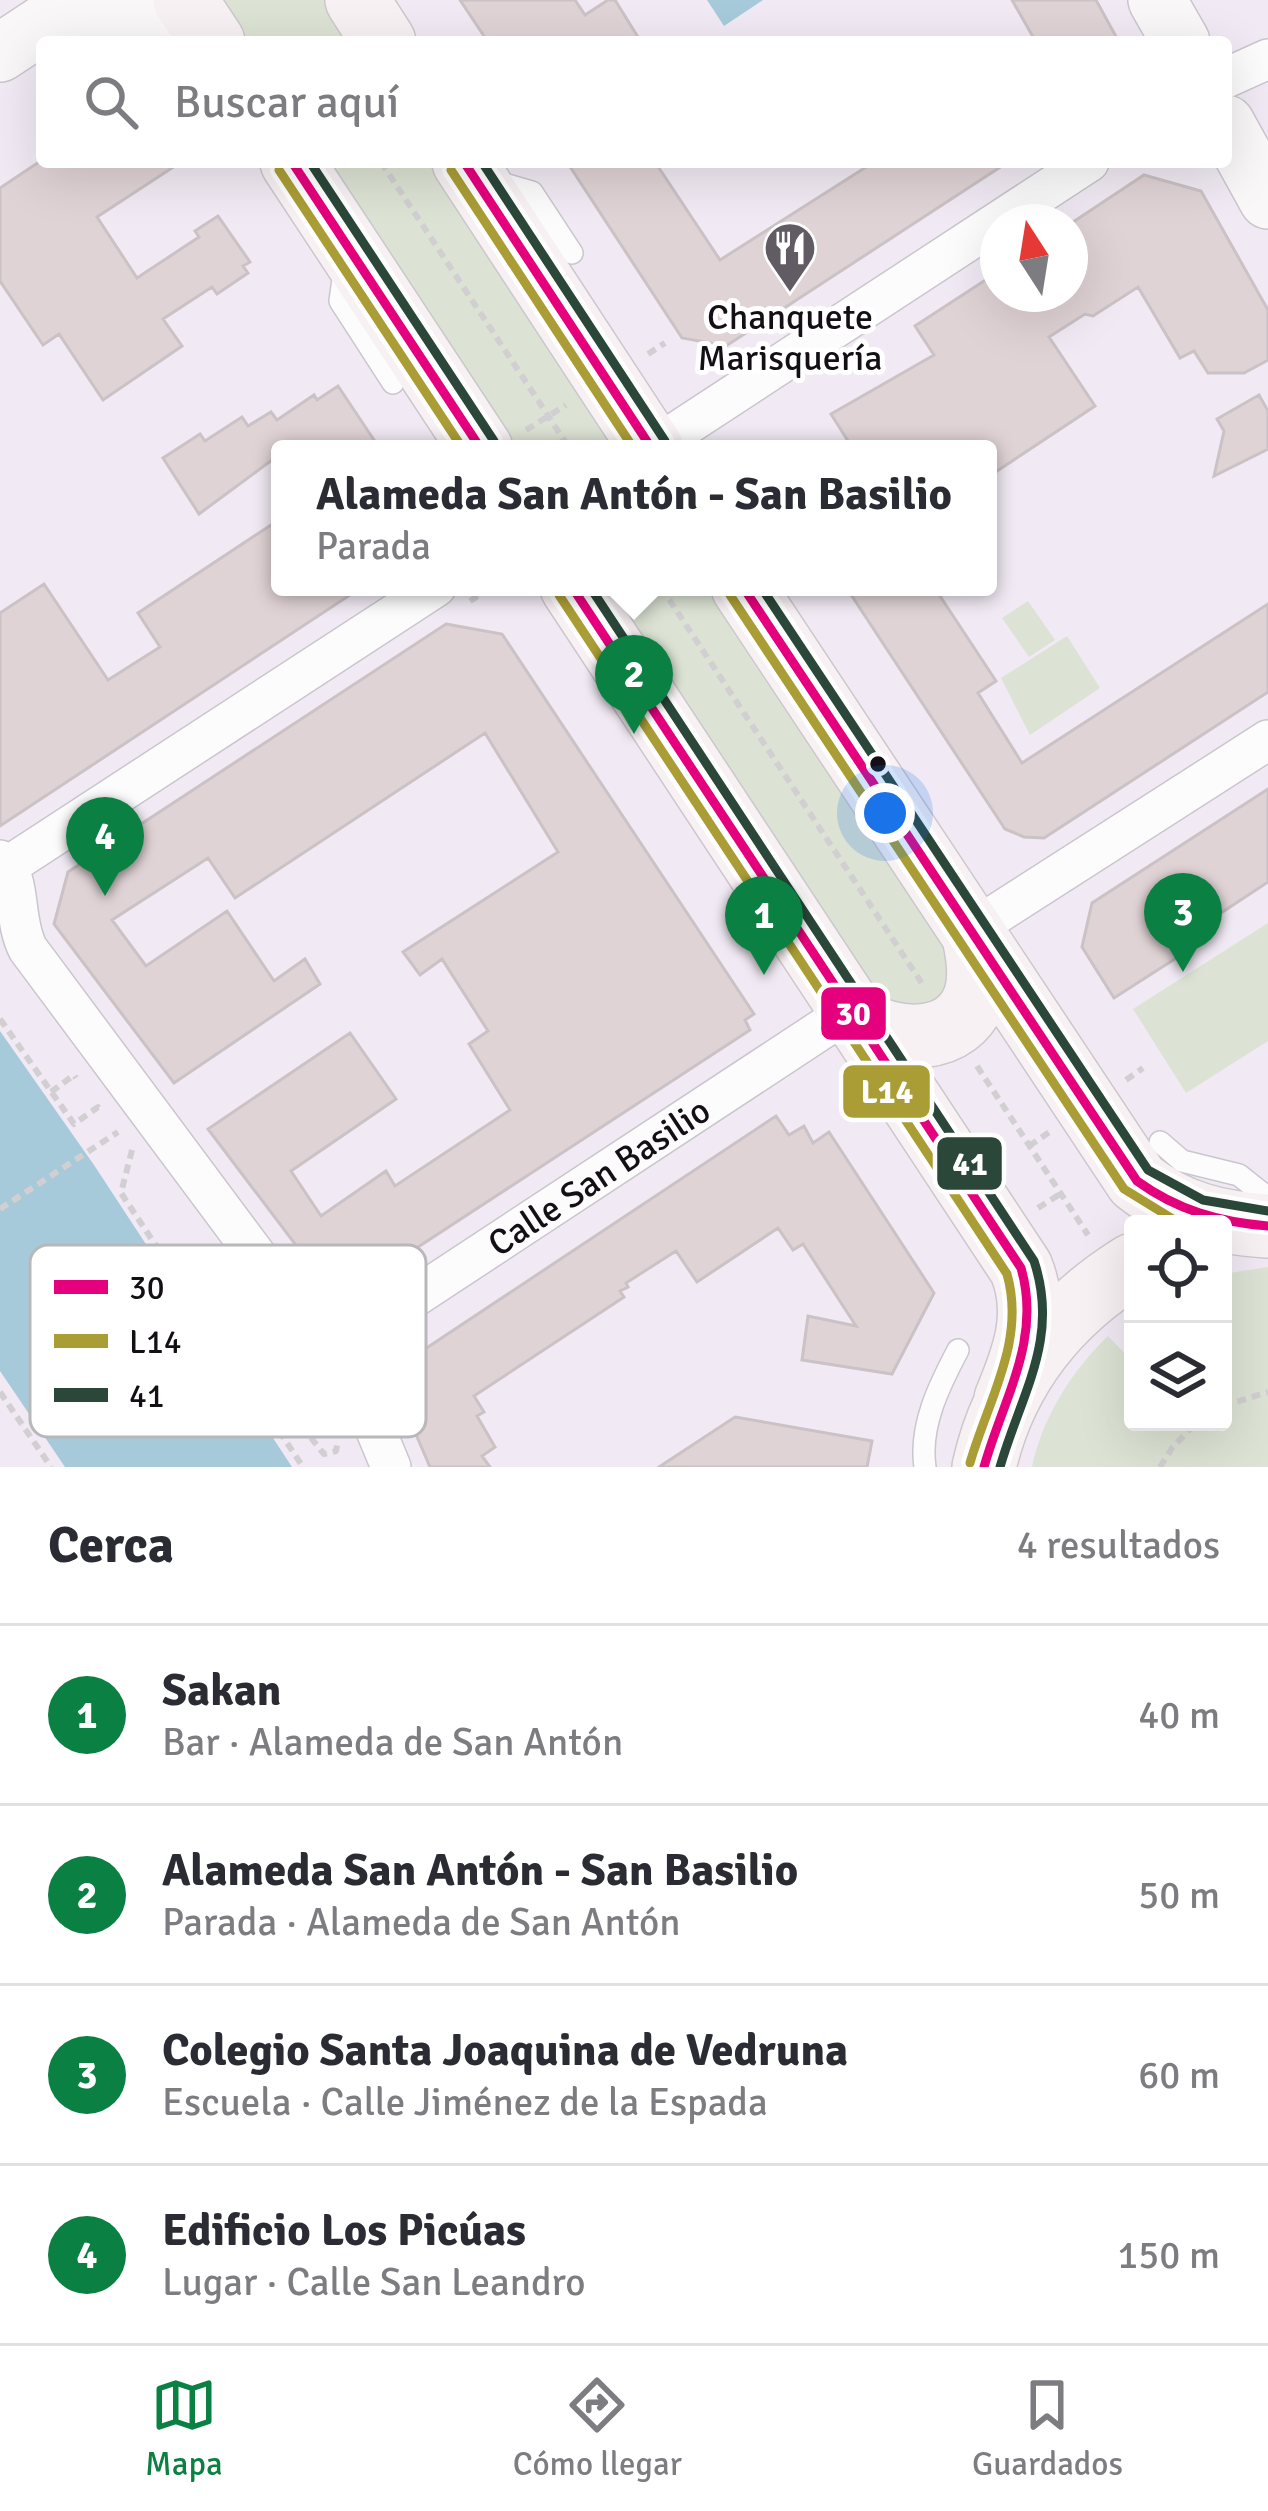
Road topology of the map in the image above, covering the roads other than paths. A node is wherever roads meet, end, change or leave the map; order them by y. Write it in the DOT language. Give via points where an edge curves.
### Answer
graph roads {
  1 [pos="80,0"];
  2 [pos="357,0"];
  3 [pos="1157,0"];
  4 [pos="195,11"];
  5 [pos="90,36"];
  6 [pos="380,36"];
  7 [pos="1177,36"];
  8 [pos="0,52"];
  9 [pos="1268,59"];
  10 [pos="36,71"];
  11 [pos="1232,75"];
  12 [pos="0,94"];
  13 [pos="1232,135"];
  14 [pos="296,168"];
  15 [pos="468,168"];
  16 [pos="1080,168"];
  17 [pos="1268,200"];
  18 [pos="348,247"];
  19 [pos="572,253"];
  20 [pos="393,383"];
  21 [pos="475,440"];
  22 [pos="647,440"];
  23 [pos="664,440"];
  24 [pos="422,596"];
  25 [pos="578,596"];
  26 [pos="749,596"];
  27 [pos="1268,740"];
  28 [pos="4,863"];
  29 [pos="972,934"];
  30 [pos="854,1014"];
  31 [pos="1160,1142"];
  32 [pos="1268,1198"];
  33 [pos="1268,1226"];
  34 [pos="1232,1231"];
  35 [pos="248,1245"];
  36 [pos="1114,1256"];
  37 [pos="426,1291"];
  38 [pos="958,1350"];
  39 [pos="1006,1399"];
  40 [pos="379,1437"];
  41 [pos="392,1467"];
  42 [pos="925,1467"];
  43 [pos="984,1467"];
  1 -- 8 [label="main road"];
  2 -- 6 [label="main road"];
  3 -- 7 [label="main road"];
  4 -- 5 [label="main road"];
  9 -- 11 [label="street"];
  10 -- 12 [label="main road"];
  13 -- 17 [label="main road"];
  14 -- 18 [label="main road"];
  15 -- 19 [label="lane" via="532,192"];
  15 -- 22 [label="main road"];
  16 -- 23 [label="street"];
  18 -- 20 [label="lane" via="340,302"];
  18 -- 21 [label="main road"];
  24 -- 28 [label="street"];
  25 -- 30 [label="main road"];
  26 -- 29 [label="main road"];
  27 -- 29 [label="street"];
  28 -- 35 [label="street" via="28,949"];
  29 -- 30 [label="main road" via="977,992 951,1027 907,1036"];
  29 -- 33 [label="main road" via="1137,1181 1202,1217"];
  30 -- 37 [label="street, Calle San Basilio"];
  30 -- 39 [label="main road" via="1024,1277 1030,1326"];
  31 -- 32 [label="lane" via="1182,1160 1239,1175"];
  33 -- 34 [label="main road"];
  36 -- 39 [label="main road"];
  38 -- 42 [label="lane" via="922,1439"];
  39 -- 43 [label="main road"];
  40 -- 41 [label="street"];
}
